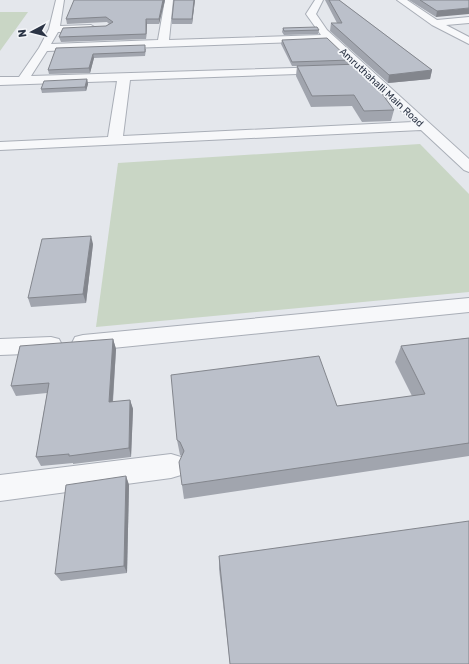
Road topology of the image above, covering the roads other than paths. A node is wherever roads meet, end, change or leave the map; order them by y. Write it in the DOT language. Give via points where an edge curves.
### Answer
graph roads {
  1 [pos="60,0"];
  2 [pos="169,0"];
  3 [pos="319,0"];
  4 [pos="400,0"];
  5 [pos="469,20"];
  6 [pos="435,22"];
  7 [pos="100,27"];
  8 [pos="54,29"];
  9 [pos="330,38"];
  10 [pos="469,41"];
  11 [pos="163,43"];
  12 [pos="44,48"];
  13 [pos="363,69"];
  14 [pos="124,77"];
  15 [pos="0,81"];
  16 [pos="22,81"];
  17 [pos="424,126"];
  18 [pos="115,140"];
  19 [pos="0,146"];
  20 [pos="469,167"];
  21 [pos="469,305"];
  22 [pos="0,347"];
  23 [pos="171,466"];
  24 [pos="0,488"];
  1 -- 8 [label="street"];
  2 -- 11 [label="street"];
  3 -- 9 [label="street, Amruthahalli Main Road" via="311,14"];
  4 -- 6 [label="street"];
  5 -- 6 [label="street"];
  6 -- 10 [label="street"];
  7 -- 8 [label="street"];
  8 -- 12 [label="street"];
  9 -- 11 [label="street"];
  9 -- 13 [label="street, Amruthahalli Main Road"];
  11 -- 12 [label="street"];
  12 -- 16 [label="street"];
  13 -- 14 [label="street"];
  13 -- 17 [label="street, Amruthahalli Main Road"];
  14 -- 16 [label="street"];
  14 -- 18 [label="street"];
  15 -- 16 [label="street"];
  17 -- 18 [label="street"];
  17 -- 20 [label="street, Amruthahalli Main Road"];
  18 -- 19 [label="street"];
  21 -- 22 [label="street" via="74,344"];
  23 -- 24 [label="street"];
}
